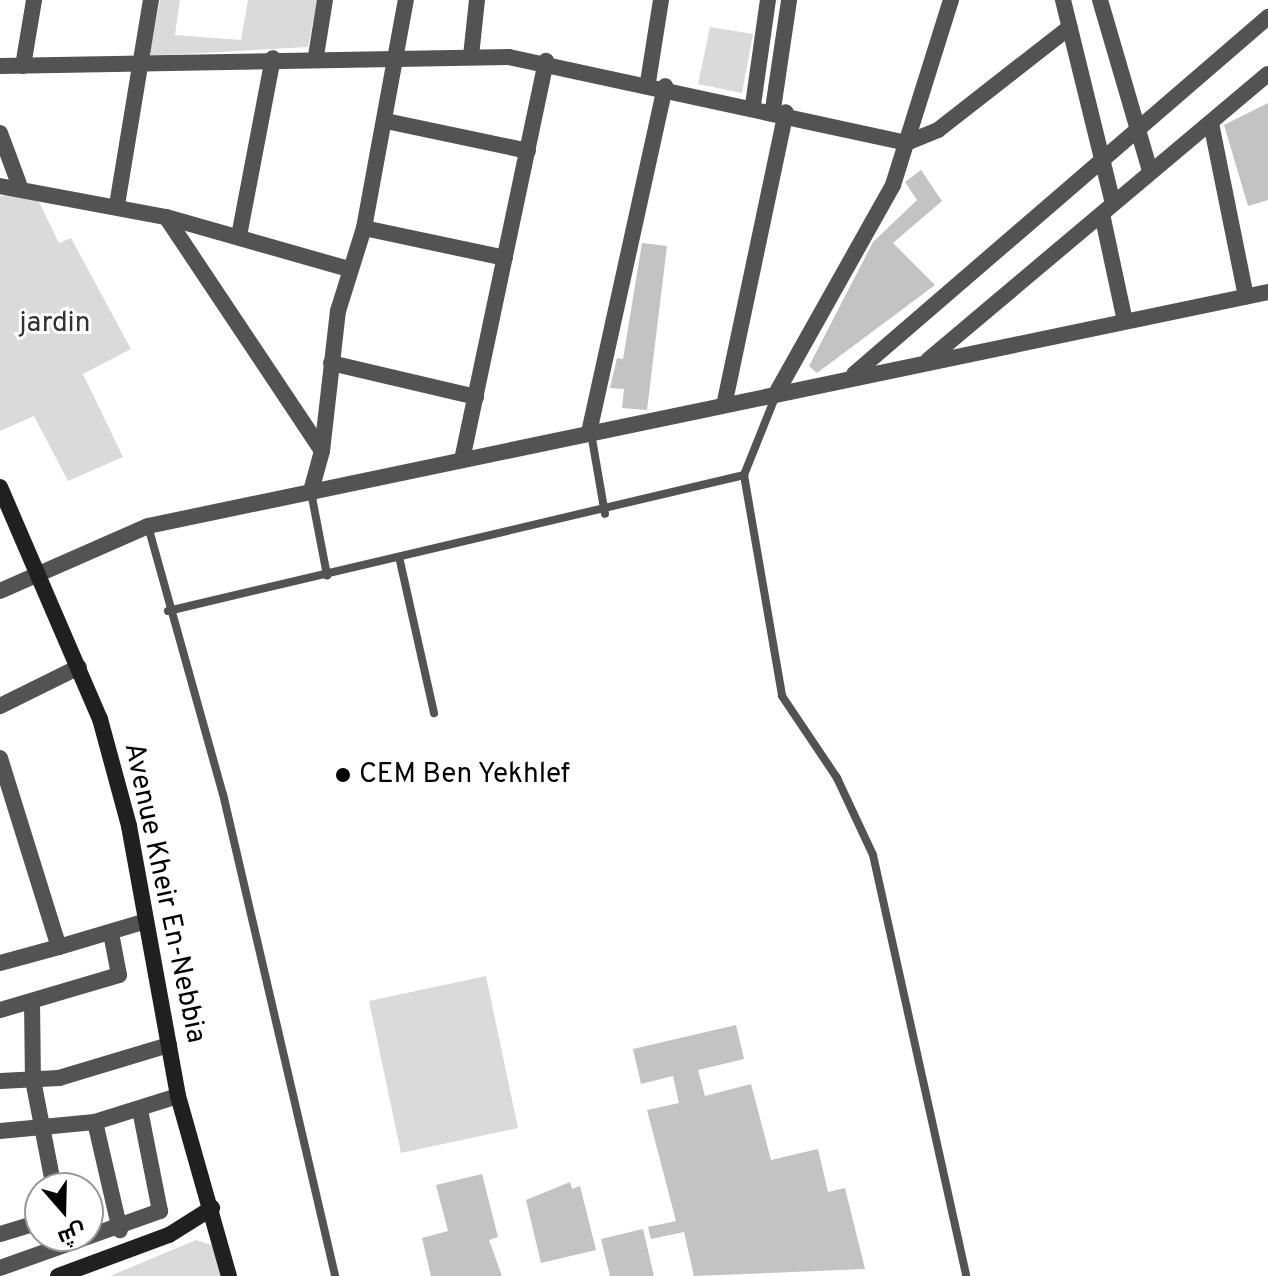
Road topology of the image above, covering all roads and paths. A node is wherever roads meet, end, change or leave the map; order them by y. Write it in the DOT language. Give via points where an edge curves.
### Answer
graph roads {
  1 [pos="34,0"];
  2 [pos="151,0"];
  3 [pos="325,0"];
  4 [pos="406,0"];
  5 [pos="477,0"];
  6 [pos="661,0"];
  7 [pos="768,0"];
  8 [pos="789,0"];
  9 [pos="951,0"];
  10 [pos="1063,0"];
  11 [pos="1100,0"];
  12 [pos="1268,17"];
  13 [pos="765,21"];
  14 [pos="785,25"];
  15 [pos="1070,27"];
  16 [pos="399,54"];
  17 [pos="316,56"];
  18 [pos="471,56"];
  19 [pos="273,58"];
  20 [pos="546,61"];
  21 [pos="138,64"];
  22 [pos="0,66"];
  23 [pos="23,66"];
  24 [pos="1268,74"];
  25 [pos="648,82"];
  26 [pos="665,86"];
  27 [pos="753,105"];
  28 [pos="780,110"];
  29 [pos="386,121"];
  30 [pos="1211,123"];
  31 [pos="1136,124"];
  32 [pos="0,133"];
  33 [pos="906,143"];
  34 [pos="528,151"];
  35 [pos="1102,153"];
  36 [pos="1150,171"];
  37 [pos="19,184"];
  38 [pos="0,186"];
  39 [pos="117,205"];
  40 [pos="1108,208"];
  41 [pos="166,217"];
  42 [pos="364,228"];
  43 [pos="239,236"];
  44 [pos="505,258"];
  45 [pos="349,269"];
  46 [pos="1268,292"];
  47 [pos="1246,296"];
  48 [pos="1125,321"];
  49 [pos="926,361"];
  50 [pos="331,363"];
  51 [pos="853,375"];
  52 [pos="778,390"];
  53 [pos="476,397"];
  54 [pos="725,401"];
  55 [pos="590,428"];
  56 [pos="322,451"];
  57 [pos="462,460"];
  58 [pos="744,475"];
  59 [pos="0,487"];
  60 [pos="311,491"];
  61 [pos="605,514"];
  62 [pos="148,526"];
  63 [pos="400,561"];
  64 [pos="41,570"];
  65 [pos="327,575"];
  66 [pos="0,591"];
  67 [pos="168,611"];
  68 [pos="79,667"];
  69 [pos="0,706"];
  70 [pos="434,713"];
  71 [pos="0,758"];
  72 [pos="143,922"];
  73 [pos="111,933"];
  74 [pos="59,947"];
  75 [pos="0,963"];
  76 [pos="32,1001"];
  77 [pos="0,1010"];
  78 [pos="169,1045"];
  79 [pos="33,1080"];
  80 [pos="0,1081"];
  81 [pos="178,1096"];
  82 [pos="140,1110"];
  83 [pos="95,1122"];
  84 [pos="0,1131"];
  85 [pos="39,1131"];
  86 [pos="50,1172"];
  87 [pos="212,1208"];
  88 [pos="24,1227"];
  89 [pos="120,1230"];
  90 [pos="0,1234"];
  91 [pos="104,1234"];
  92 [pos="42,1252"];
  93 [pos="72,1252"];
  94 [pos="0,1268"];
  95 [pos="77,1269"];
  96 [pos="58,1276"];
  97 [pos="229,1276"];
  98 [pos="335,1276"];
  99 [pos="966,1276"];
  1 -- 23 [label="street"];
  2 -- 21 [label="street"];
  3 -- 17 [label="street"];
  4 -- 16 [label="street"];
  5 -- 18 [label="street"];
  6 -- 25 [label="street"];
  7 -- 13 [label="street"];
  8 -- 14 [label="street"];
  9 -- 33 [label="street"];
  10 -- 15 [label="street"];
  11 -- 31 [label="street"];
  12 -- 31 [label="street"];
  13 -- 14 [label="street"];
  13 -- 27 [label="street"];
  14 -- 28 [label="street"];
  15 -- 33 [label="street" via="938,130"];
  15 -- 35 [label="street"];
  16 -- 17 [label="street"];
  16 -- 18 [label="street"];
  16 -- 29 [label="street"];
  17 -- 19 [label="street"];
  18 -- 20 [label="street"];
  19 -- 21 [label="street"];
  19 -- 43 [label="street"];
  20 -- 25 [label="street"];
  20 -- 34 [label="street"];
  21 -- 23 [label="street"];
  21 -- 39 [label="street"];
  22 -- 23 [label="street"];
  24 -- 30 [label="street"];
  25 -- 26 [label="street"];
  26 -- 27 [label="street"];
  26 -- 55 [label="street"];
  27 -- 28 [label="street"];
  28 -- 33 [label="street"];
  28 -- 54 [label="street"];
  29 -- 34 [label="street"];
  29 -- 42 [label="street"];
  30 -- 36 [label="street"];
  30 -- 47 [label="street"];
  31 -- 35 [label="street"];
  31 -- 36 [label="street"];
  32 -- 37 [label="street"];
  33 -- 52 [label="street" via="865,243"];
  34 -- 44 [label="street"];
  35 -- 40 [label="street"];
  35 -- 51 [label="street"];
  36 -- 40 [label="street"];
  37 -- 38 [label="street"];
  37 -- 39 [label="street"];
  39 -- 41 [label="street"];
  40 -- 48 [label="street"];
  40 -- 49 [label="street"];
  41 -- 43 [label="street"];
  41 -- 56 [label="street"];
  42 -- 44 [label="street"];
  42 -- 45 [label="street"];
  43 -- 45 [label="street"];
  44 -- 53 [label="street"];
  45 -- 50 [label="street"];
  46 -- 47 [label="street"];
  47 -- 48 [label="street"];
  48 -- 49 [label="street"];
  49 -- 51 [label="street"];
  50 -- 53 [label="street"];
  50 -- 56 [label="street"];
  51 -- 52 [label="street"];
  52 -- 54 [label="street"];
  52 -- 58 [label="lane"];
  53 -- 57 [label="street"];
  54 -- 55 [label="street"];
  55 -- 57 [label="street"];
  55 -- 61 [label="lane"];
  56 -- 60 [label="street"];
  57 -- 60 [label="street"];
  58 -- 61 [label="lane"];
  58 -- 99 [label="lane" via="782,696 837,778 873,855"];
  59 -- 64 [label="main road, Avenue Kheir En-Nebbia"];
  60 -- 62 [label="street"];
  60 -- 65 [label="lane"];
  61 -- 63 [label="lane"];
  62 -- 64 [label="street"];
  62 -- 67 [label="lane"];
  63 -- 65 [label="lane"];
  63 -- 70 [label="lane"];
  64 -- 66 [label="street"];
  64 -- 68 [label="main road, Avenue Kheir En-Nebbia"];
  65 -- 67 [label="lane"];
  67 -- 98 [label="lane" via="223,794"];
  68 -- 69 [label="street"];
  68 -- 72 [label="main road, Avenue Kheir En-Nebbia" via="129,826"];
  71 -- 74 [label="street"];
  72 -- 73 [label="street"];
  72 -- 78 [label="main road, Avenue Kheir En-Nebbia"];
  73 -- 74 [label="street"];
  73 -- 76 [label="street" via="119,975"];
  74 -- 75 [label="street"];
  76 -- 77 [label="street"];
  76 -- 79 [label="street"];
  78 -- 79 [label="street"];
  78 -- 81 [label="main road, Avenue Kheir En-Nebbia"];
  79 -- 80 [label="street"];
  79 -- 85 [label="street"];
  81 -- 82 [label="street"];
  81 -- 87 [label="main road, Avenue Kheir En-Nebbia"];
  82 -- 83 [label="street"];
  82 -- 89 [label="street" via="163,1206"];
  83 -- 85 [label="street"];
  83 -- 89 [label="street"];
  84 -- 85 [label="street"];
  85 -- 86 [label="street"];
  87 -- 95 [label="main road" via="169,1235"];
  87 -- 97 [label="main road, Avenue Kheir En-Nebbia"];
  88 -- 90 [label="street"];
  89 -- 91 [label="street"];
  92 -- 94 [label="street"];
  93 -- 95 [label="street"];
  95 -- 96 [label="main road"];
}
